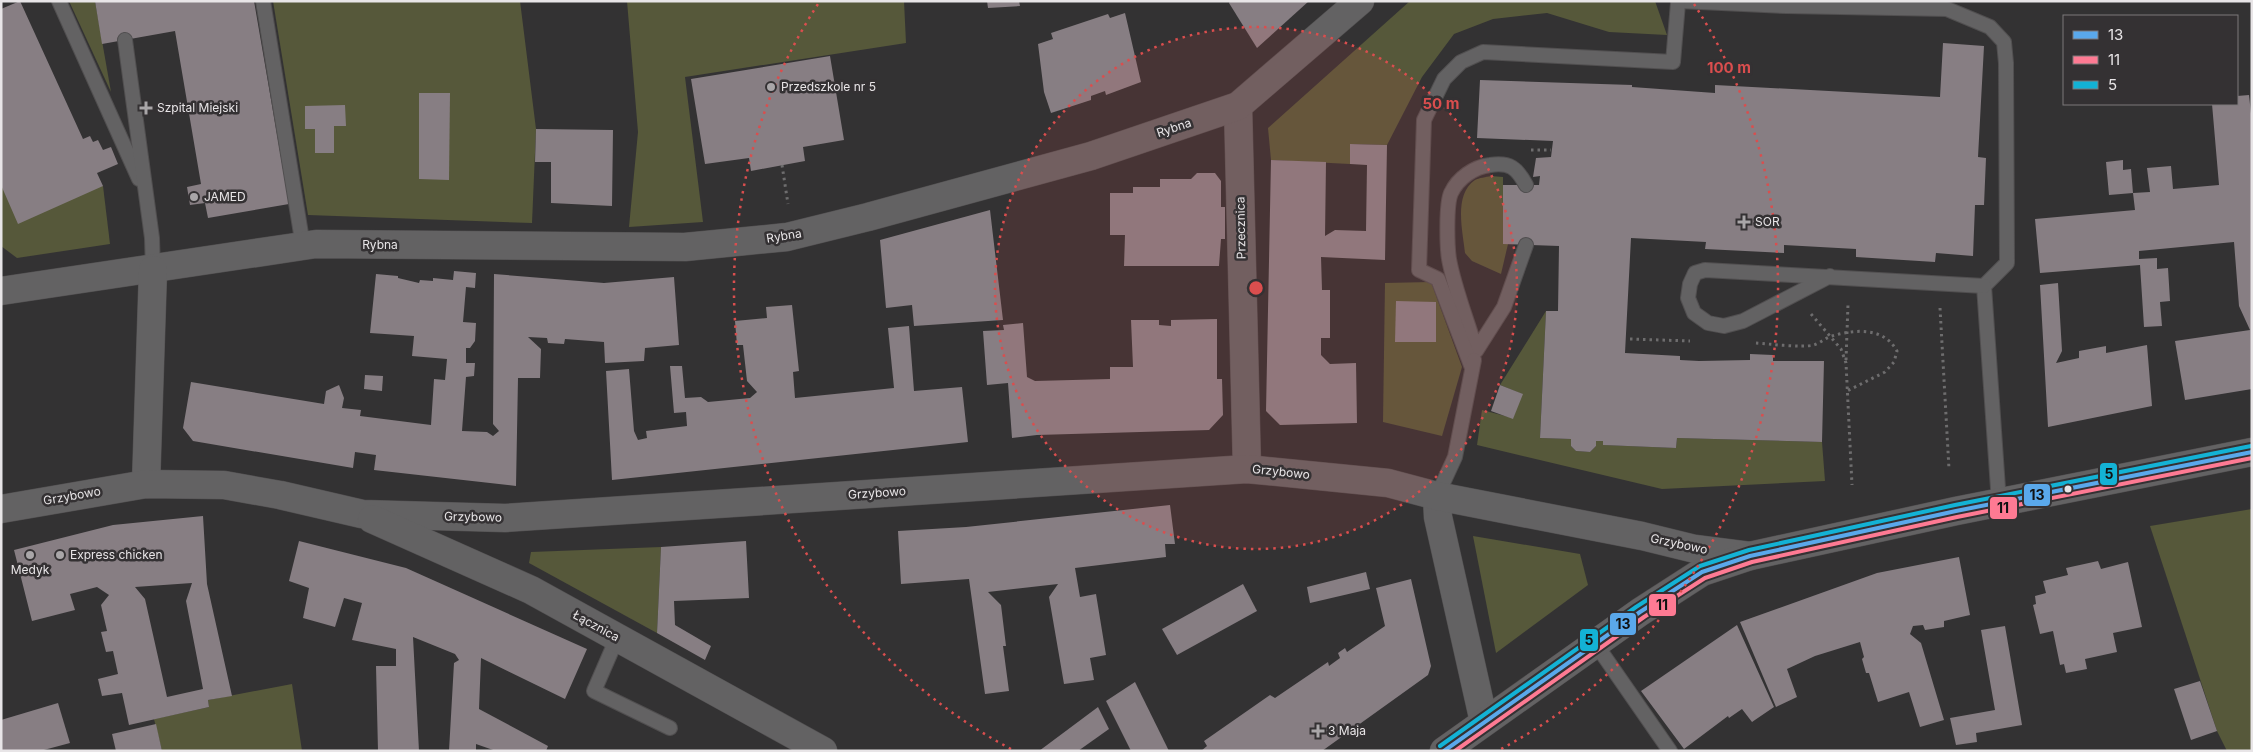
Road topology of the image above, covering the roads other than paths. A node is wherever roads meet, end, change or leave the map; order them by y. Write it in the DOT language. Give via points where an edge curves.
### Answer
graph roads {
  1 [pos="59,1"];
  2 [pos="264,1"];
  3 [pos="1360,1"];
  4 [pos="1678,2"];
  5 [pos="1786,4"];
  6 [pos="1948,5"];
  7 [pos="125,40"];
  8 [pos="1238,106"];
  9 [pos="1526,185"];
  10 [pos="146,194"];
  11 [pos="1526,245"];
  12 [pos="303,246"];
  13 [pos="153,270"];
  14 [pos="1830,276"];
  15 [pos="1984,286"];
  16 [pos="1,291"];
  17 [pos="1476,351"];
  18 [pos="1472,368"];
  19 [pos="2252,452"];
  20 [pos="1247,469"];
  21 [pos="146,484"];
  22 [pos="1437,496"];
  23 [pos="1999,503"];
  24 [pos="1,509"];
  25 [pos="362,514"];
  26 [pos="1750,556"];
  27 [pos="617,638"];
  28 [pos="1595,643"];
  29 [pos="1484,722"];
  30 [pos="670,728"];
  31 [pos="823,751"];
  32 [pos="1444,751"];
  33 [pos="1670,751"];
  1 -- 10 [label="lane"];
  2 -- 12 [label="lane"];
  3 -- 8 [label="street, Rybna"];
  4 -- 5 [label="lane"];
  4 -- 18 [label="lane" via="1673,62 1483,52 1461,62 1444,79 1424,120 1418,270 1438,279"];
  5 -- 6 [label="lane"];
  6 -- 15 [label="lane" via="1990,27 2004,42 2007,263"];
  7 -- 10 [label="lane"];
  8 -- 12 [label="street, Rybna" via="1091,156 787,238 685,247"];
  8 -- 20 [label="street, Przecznica"];
  9 -- 17 [label="lane" via="1518,170 1501,163 1482,166 1465,175 1451,194 1449,258"];
  10 -- 13 [label="lane"];
  11 -- 17 [label="lane" via="1504,307"];
  12 -- 13 [label="street, Rybna"];
  13 -- 16 [label="street, Rybna"];
  13 -- 21 [label="street"];
  14 -- 14 [label="lane" via="1705,270 1695,273 1688,298 1694,313 1708,323 1724,326 1743,321"];
  14 -- 15 [label="lane"];
  15 -- 23 [label="lane"];
  17 -- 18 [label="lane"];
  18 -- 22 [label="lane" via="1455,457"];
  19 -- 23 [label="street"];
  20 -- 22 [label="street, Grzybowo" via="1388,484"];
  20 -- 25 [label="street, Grzybowo" via="505,518"];
  21 -- 24 [label="street, Grzybowo"];
  21 -- 25 [label="street, Grzybowo" via="224,486"];
  22 -- 26 [label="street, Grzybowo" via="1695,549"];
  22 -- 29 [label="street" via="1438,517"];
  23 -- 26 [label="street"];
  25 -- 27 [label="street, Łącznica" via="531,590"];
  26 -- 28 [label="street" via="1702,572"];
  27 -- 30 [label="lane" via="594,691"];
  27 -- 31 [label="street, Łącznica"];
  28 -- 29 [label="street"];
  28 -- 33 [label="lane"];
  29 -- 32 [label="street"];
}
